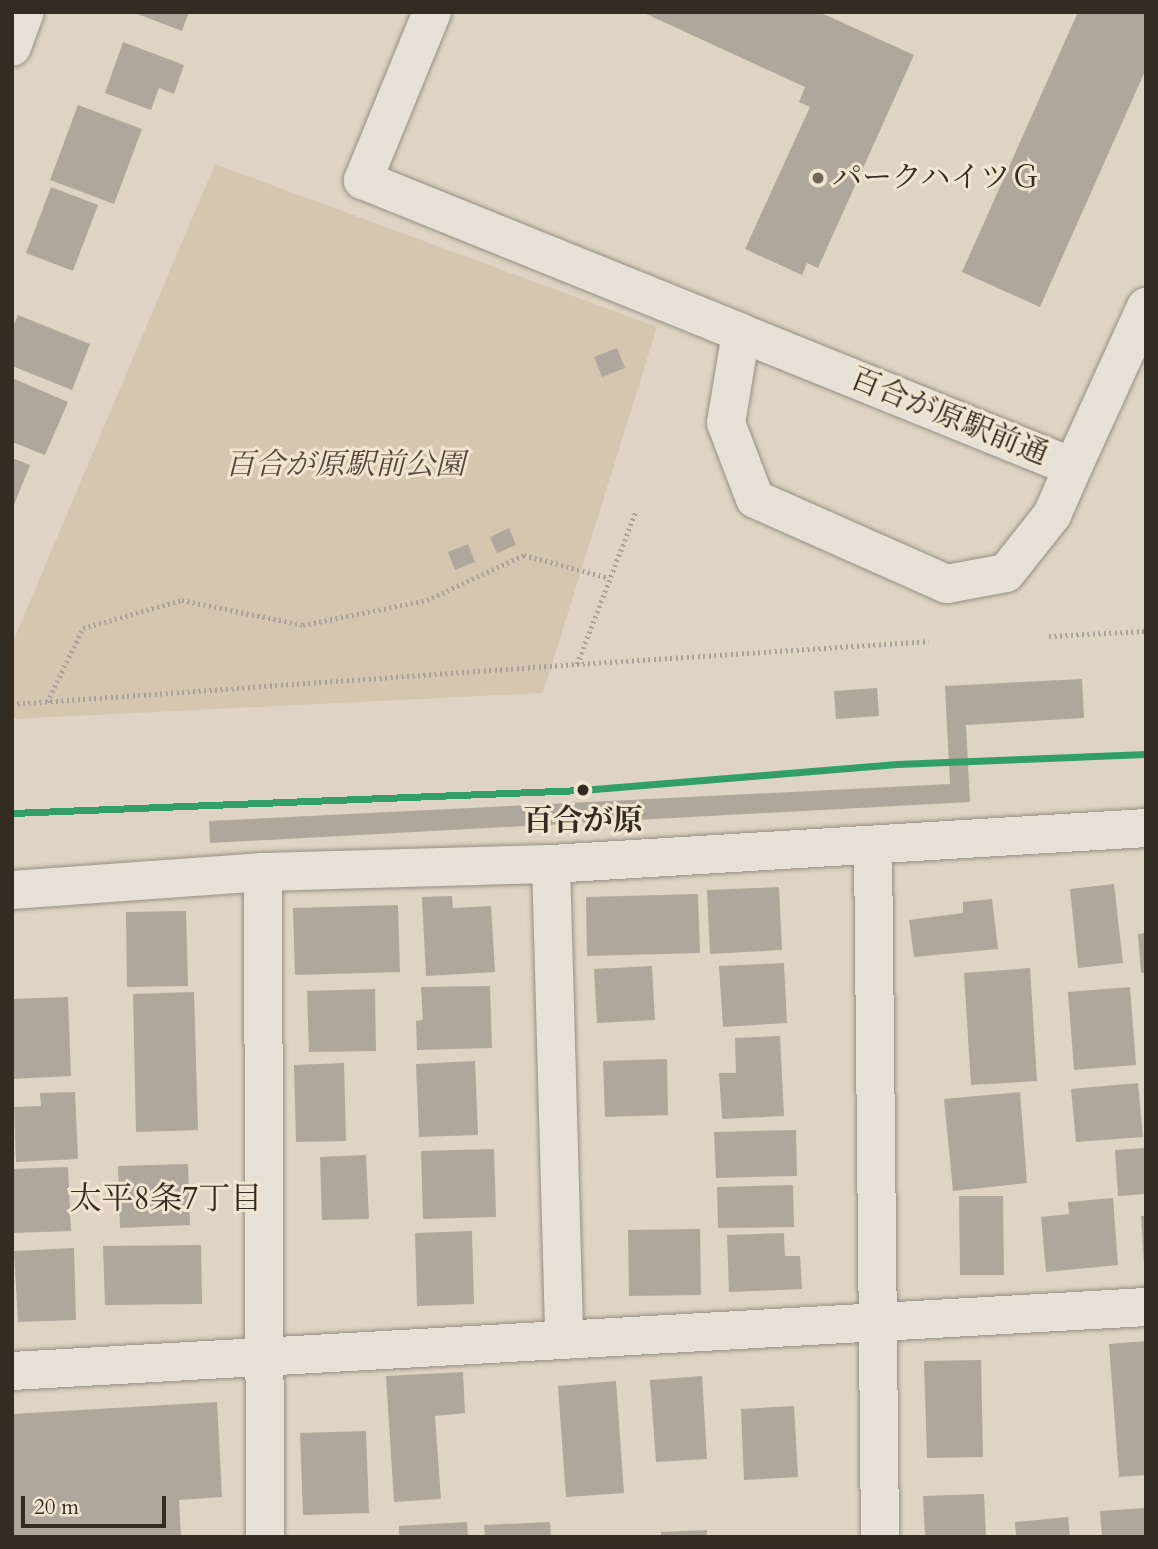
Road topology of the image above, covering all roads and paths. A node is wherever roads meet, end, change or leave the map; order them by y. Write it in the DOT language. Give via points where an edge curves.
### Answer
graph roads {
  1 [pos="25,12"];
  2 [pos="432,12"];
  3 [pos="12,47"];
  4 [pos="1146,307"];
  5 [pos="741,333"];
  6 [pos="1073,467"];
  7 [pos="635,513"];
  8 [pos="609,578"];
  9 [pos="1146,631"];
  10 [pos="1049,636"];
  11 [pos="928,641"];
  12 [pos="577,664"];
  13 [pos="47,702"];
  14 [pos="12,704"];
  15 [pos="1146,828"];
  16 [pos="873,845"];
  17 [pos="551,864"];
  18 [pos="263,872"];
  19 [pos="12,890"];
  20 [pos="1146,1307"];
  21 [pos="879,1321"];
  22 [pos="564,1336"];
  23 [pos="266,1355"];
  24 [pos="12,1371"];
  25 [pos="265,1537"];
  26 [pos="880,1537"];
  1 -- 3 [label="street"];
  2 -- 5 [label="street, 百合が原駅前通" via="363,180"];
  4 -- 6 [label="street, 百合が原駅前通"];
  5 -- 6 [label="street, 百合が原駅前通"];
  5 -- 6 [label="street" via="726,423 755,499 889,561 947,583 1006,573 1052,515"];
  7 -- 8 [label="path"];
  8 -- 12 [label="path"];
  8 -- 13 [label="path" via="524,555 427,600 303,625 182,600 83,628"];
  9 -- 10 [label="path"];
  11 -- 12 [label="path"];
  12 -- 13 [label="path"];
  13 -- 14 [label="path"];
  15 -- 16 [label="street"];
  16 -- 17 [label="street"];
  16 -- 21 [label="street"];
  17 -- 18 [label="street"];
  17 -- 22 [label="street"];
  18 -- 19 [label="street"];
  18 -- 23 [label="street"];
  20 -- 21 [label="street"];
  21 -- 22 [label="street"];
  21 -- 26 [label="street"];
  22 -- 23 [label="street"];
  23 -- 24 [label="street"];
  23 -- 25 [label="street"];
}
